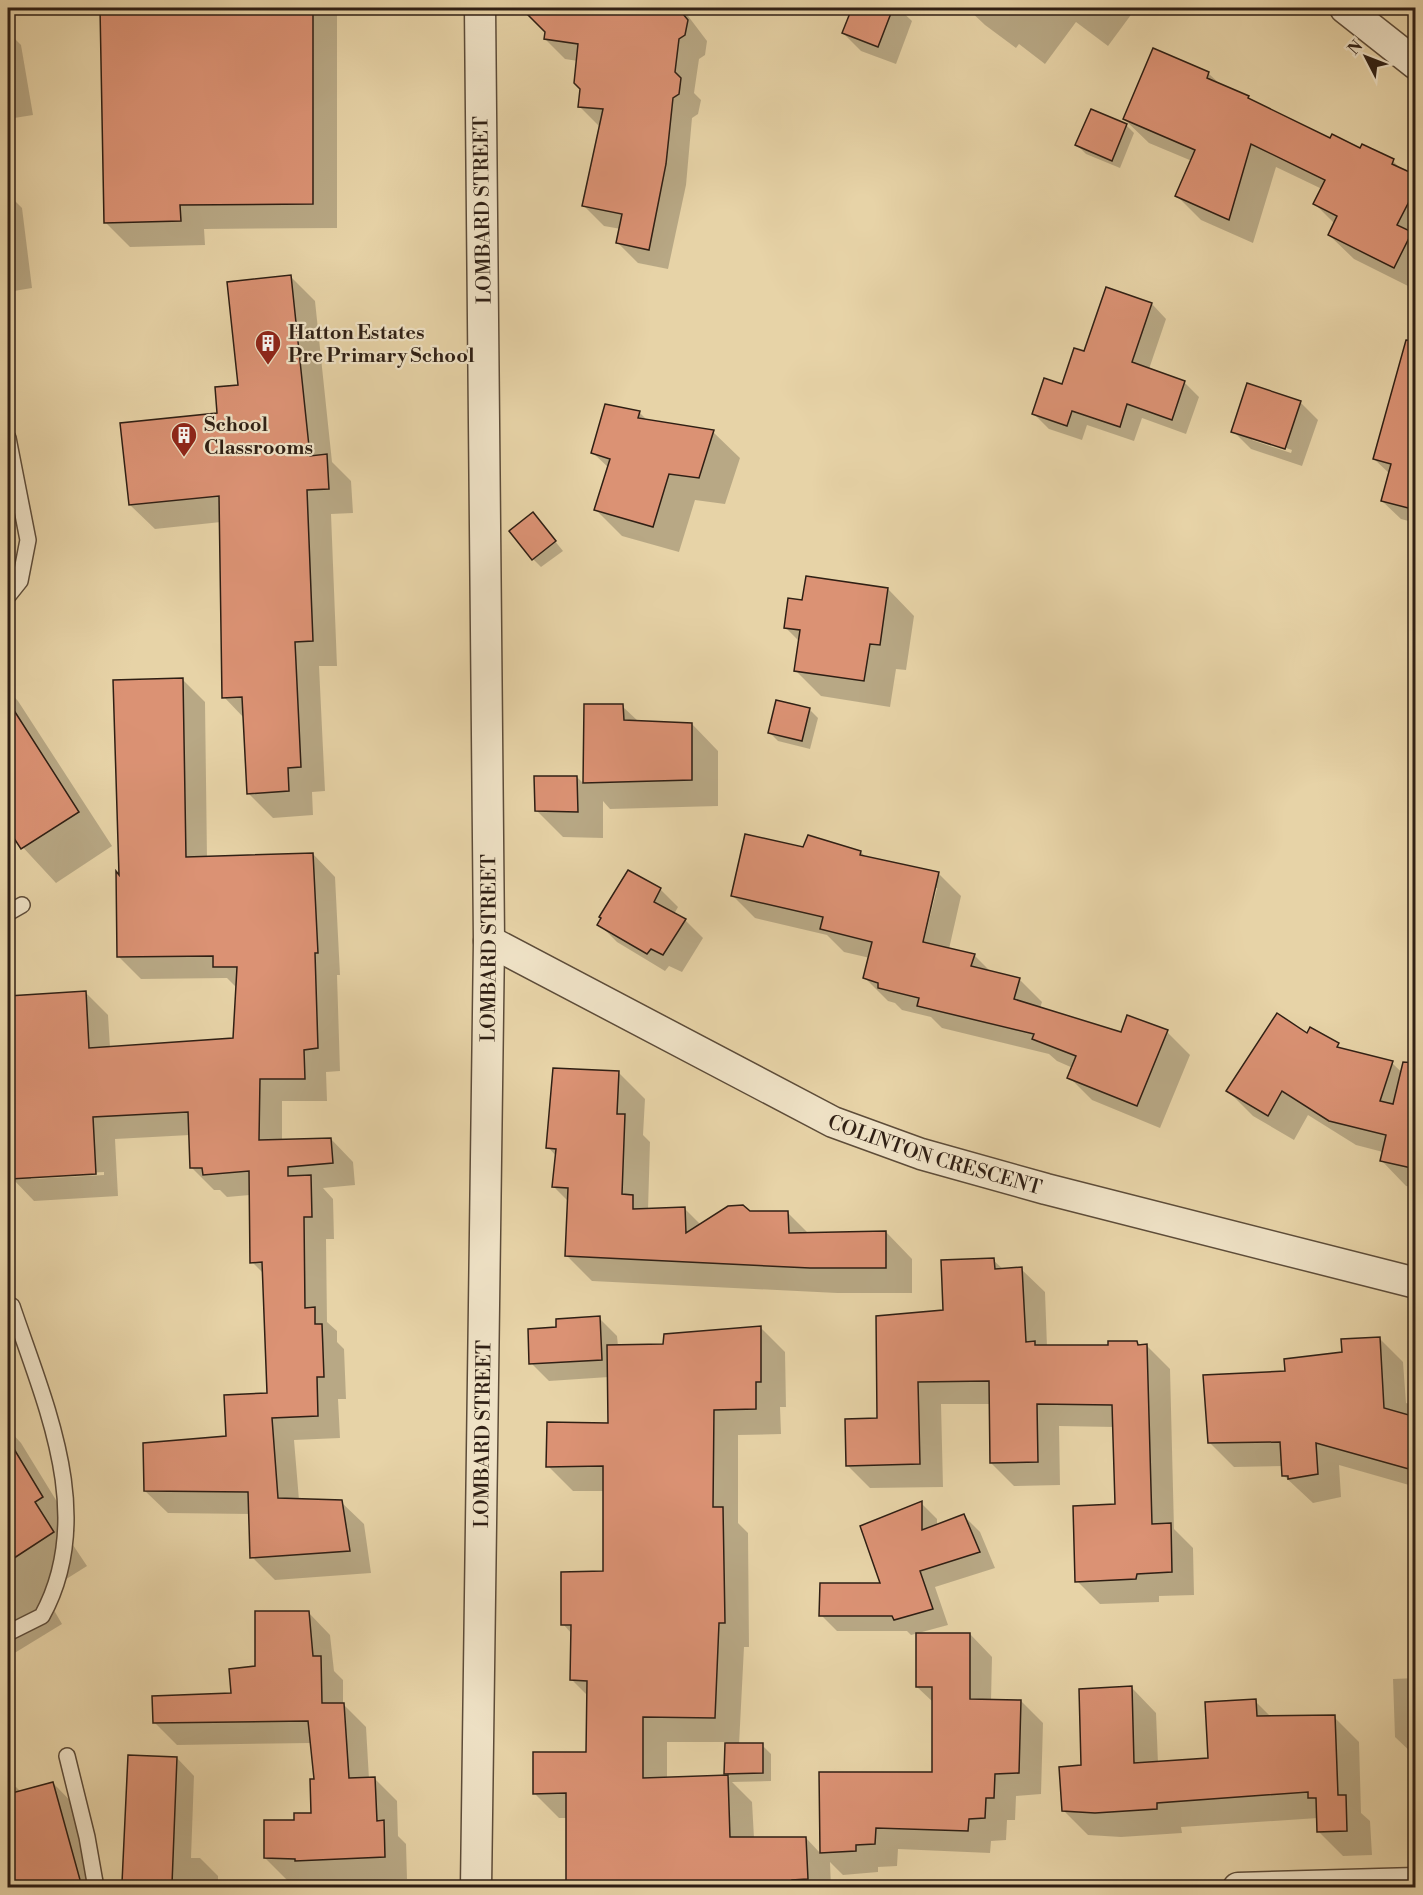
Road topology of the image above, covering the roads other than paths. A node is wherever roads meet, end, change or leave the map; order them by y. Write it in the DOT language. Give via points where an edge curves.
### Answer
graph roads {
  1 [pos="480,8"];
  2 [pos="1345,8"];
  3 [pos="1416,64"];
  4 [pos="8,438"];
  5 [pos="8,596"];
  6 [pos="22,905"];
  7 [pos="8,913"];
  8 [pos="489,941"];
  9 [pos="1416,1283"];
  10 [pos="12,1306"];
  11 [pos="8,1633"];
  12 [pos="67,1756"];
  13 [pos="1416,1883"];
  14 [pos="96,1887"];
  15 [pos="476,1887"];
  16 [pos="1238,1887"];
  1 -- 8 [label="street, LOMBARD STREET"];
  2 -- 3 [label="street"];
  4 -- 5 [label="lane" via="28,540 20,581"];
  6 -- 7 [label="lane"];
  8 -- 9 [label="street, COLINTON CRESCENT" via="844,1126 921,1154 1046,1189"];
  8 -- 15 [label="street, LOMBARD STREET"];
  10 -- 11 [label="lane" via="57,1440 68,1523 57,1586 42,1616"];
  12 -- 14 [label="lane"];
  13 -- 16 [label="street"];
}
